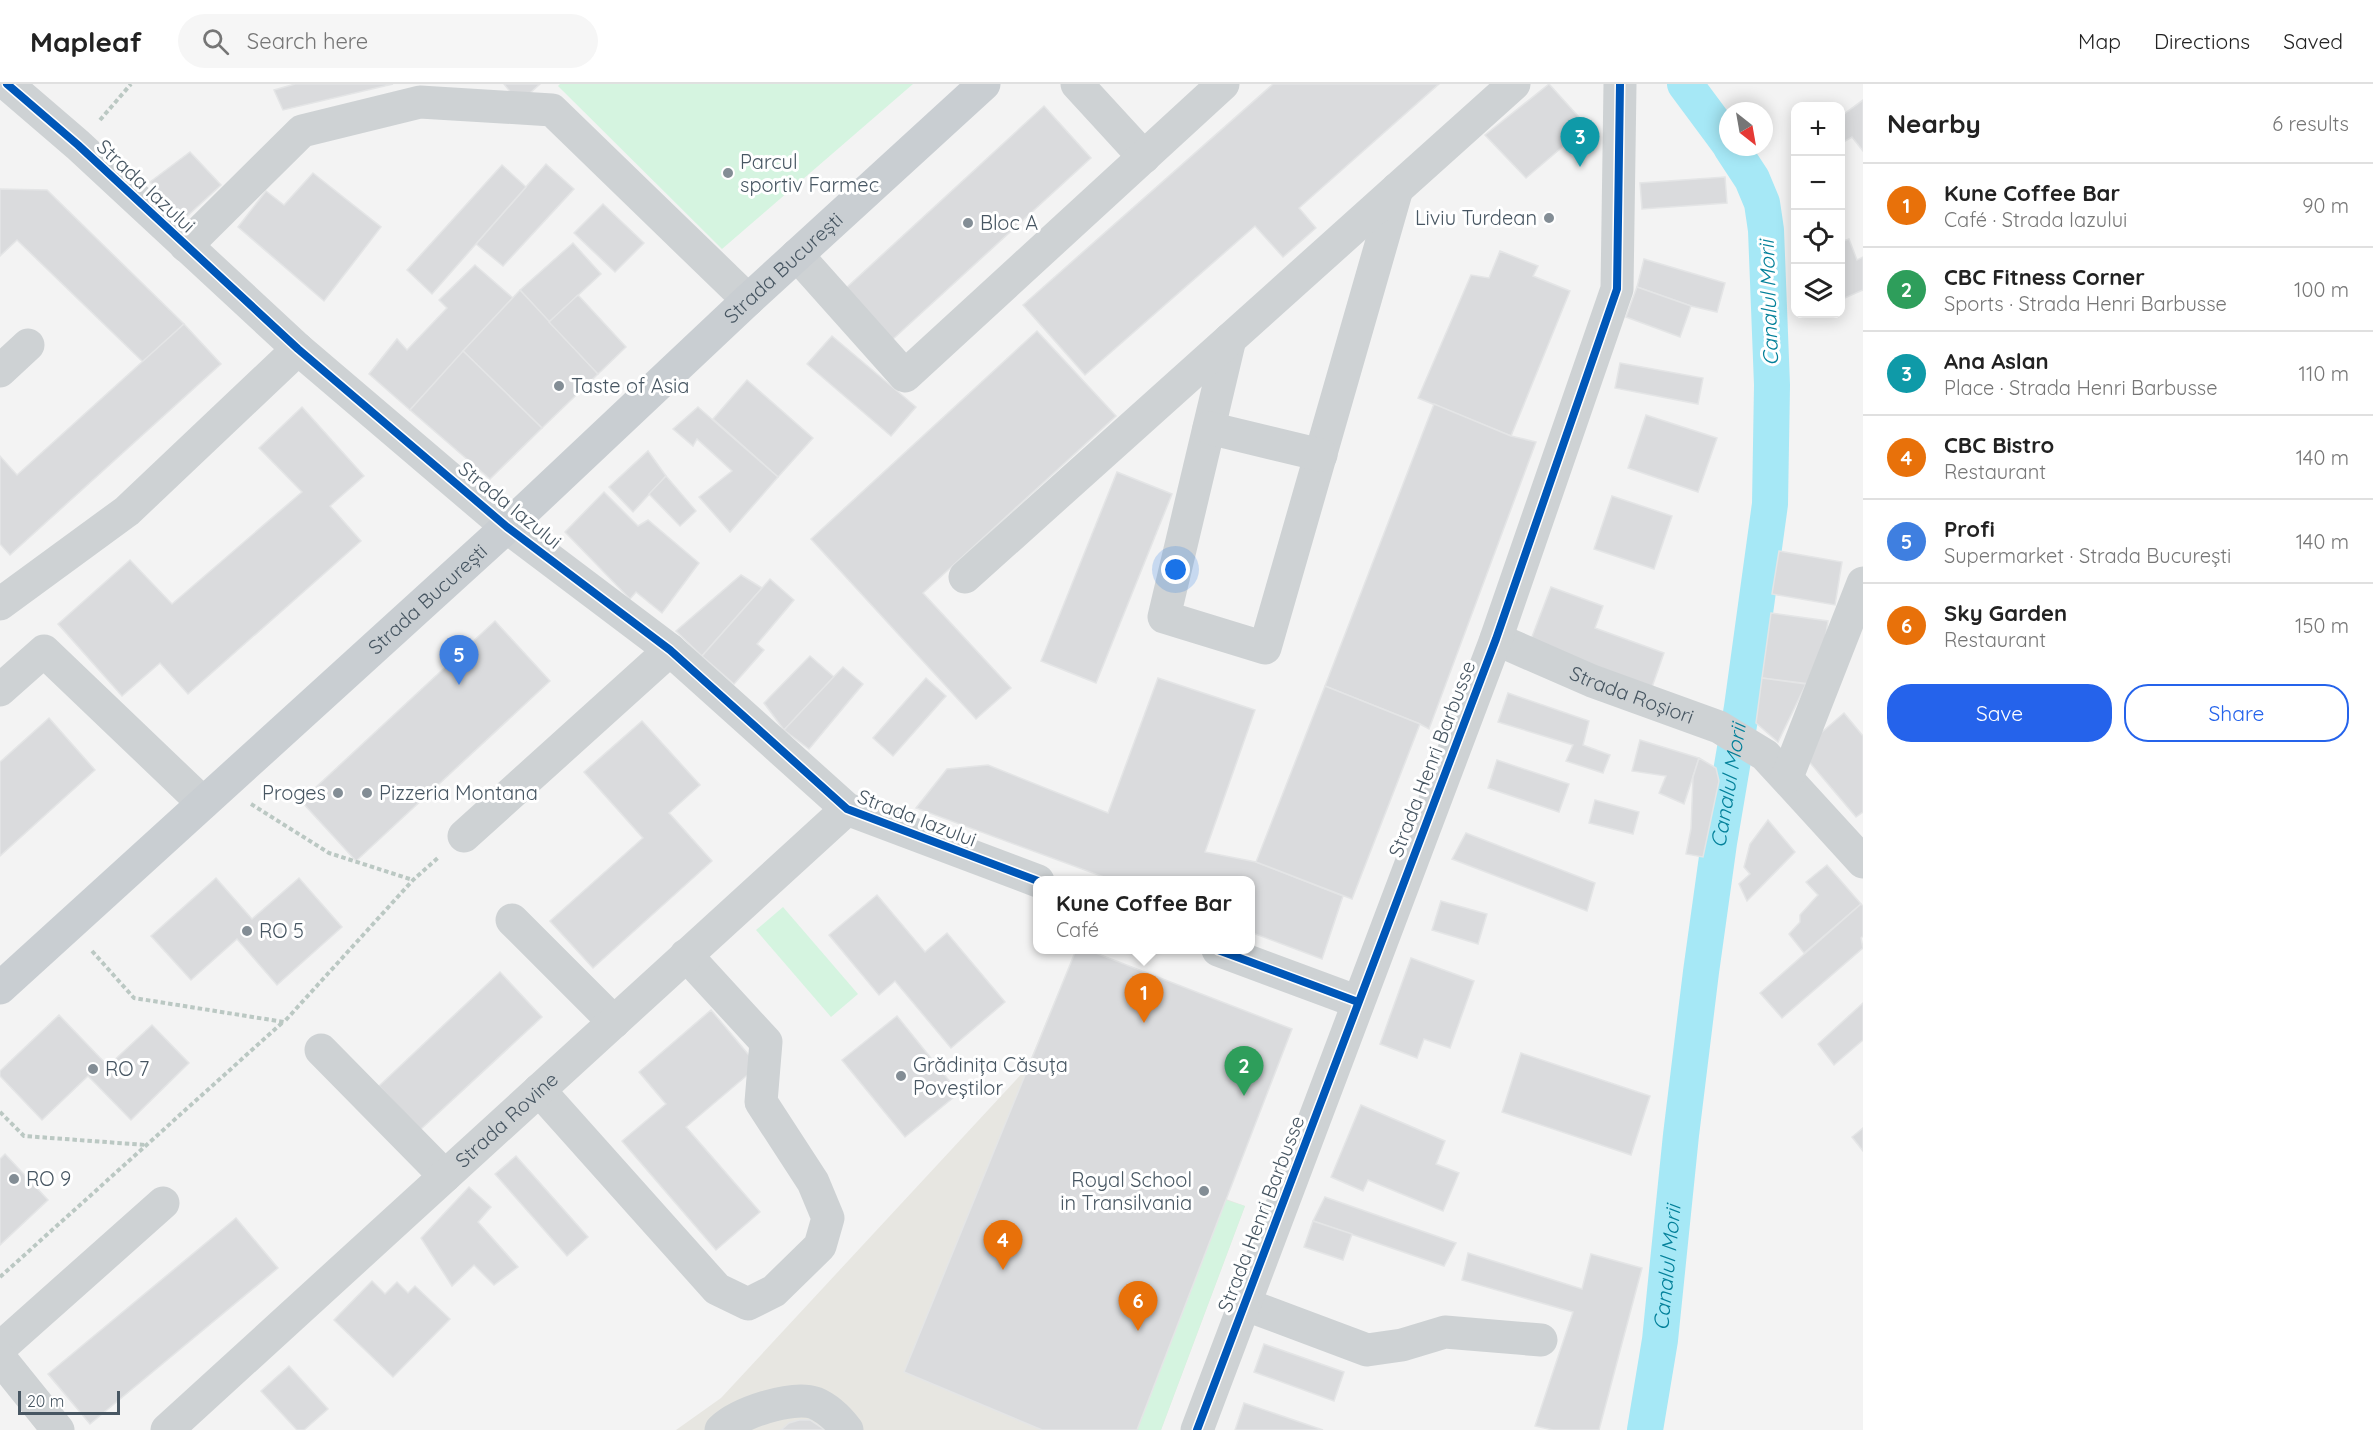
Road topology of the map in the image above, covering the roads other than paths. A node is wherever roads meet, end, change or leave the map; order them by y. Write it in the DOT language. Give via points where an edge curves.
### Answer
graph roads {
  1 [pos="984,84"];
  2 [pos="1077,84"];
  3 [pos="1223,84"];
  4 [pos="1514,84"];
  5 [pos="1620,84"];
  6 [pos="8,96"];
  7 [pos="1144,157"];
  8 [pos="1397,189"];
  9 [pos="186,246"];
  10 [pos="797,255"];
  11 [pos="748,300"];
  12 [pos="1230,339"];
  13 [pos="28,345"];
  14 [pos="298,349"];
  15 [pos="0,371"];
  16 [pos="1209,428"];
  17 [pos="1321,455"];
  18 [pos="507,527"];
  19 [pos="964,577"];
  20 [pos="1863,583"];
  21 [pos="0,604"];
  22 [pos="1496,639"];
  23 [pos="670,650"];
  24 [pos="0,690"];
  25 [pos="1776,766"];
  26 [pos="212,794"];
  27 [pos="847,809"];
  28 [pos="464,836"];
  29 [pos="1863,862"];
  30 [pos="1033,879"];
  31 [pos="512,920"];
  32 [pos="1229,954"];
  33 [pos="686,956"];
  34 [pos="0,988"];
  35 [pos="1358,1002"];
  36 [pos="614,1022"];
  37 [pos="321,1050"];
  38 [pos="538,1090"];
  39 [pos="445,1176"];
  40 [pos="163,1203"];
  41 [pos="1244,1304"];
  42 [pos="1541,1340"];
  43 [pos="0,1348"];
  44 [pos="0,1358"];
  45 [pos="58,1430"];
  46 [pos="167,1430"];
  47 [pos="721,1430"];
  48 [pos="847,1430"];
  49 [pos="1197,1430"];
  1 -- 10 [label="main road, Strada București"];
  2 -- 7 [label="street"];
  3 -- 7 [label="street"];
  4 -- 8 [label="street"];
  5 -- 22 [label="street, Strada Henri Barbusse" via="1617,289"];
  6 -- 9 [label="street, Strada Iazului" via="78,146"];
  7 -- 10 [label="street" via="905,376"];
  8 -- 12 [label="street"];
  8 -- 17 [label="street"];
  9 -- 11 [label="street" via="302,131 420,102 552,110"];
  9 -- 14 [label="street, Strada Iazului"];
  10 -- 11 [label="main road, Strada București"];
  11 -- 18 [label="main road, Strada București"];
  12 -- 16 [label="street"];
  12 -- 19 [label="street"];
  13 -- 15 [label="street"];
  14 -- 18 [label="street, Strada Iazului"];
  14 -- 21 [label="street" via="127,512"];
  16 -- 17 [label="street"];
  16 -- 17 [label="street" via="1164,617 1265,648"];
  18 -- 23 [label="street, Strada Iazului"];
  18 -- 26 [label="main road, Strada București"];
  20 -- 25 [label="street"];
  22 -- 25 [label="street, Strada Roșiori" via="1592,681 1719,727"];
  22 -- 35 [label="street, Strada Henri Barbusse"];
  23 -- 27 [label="street, Strada Iazului"];
  23 -- 28 [label="street"];
  24 -- 26 [label="street" via="44,651"];
  25 -- 29 [label="street, Strada Roșiori"];
  26 -- 34 [label="main road, Strada București"];
  27 -- 30 [label="street, Strada Iazului"];
  27 -- 33 [label="street, Strada Rovine"];
  31 -- 36 [label="street"];
  32 -- 35 [label="street"];
  33 -- 36 [label="street, Strada Rovine"];
  33 -- 38 [label="street" via="766,1042 761,1102 813,1182 828,1218 820,1246 774,1291 748,1304 717,1288"];
  35 -- 41 [label="street, Strada Henri Barbusse"];
  36 -- 38 [label="street, Strada Rovine"];
  37 -- 39 [label="street"];
  38 -- 39 [label="street, Strada Rovine"];
  39 -- 46 [label="street, Strada Rovine"];
  40 -- 43 [label="street"];
  41 -- 42 [label="street" via="1368,1350 1445,1332"];
  41 -- 49 [label="street, Strada Henri Barbusse"];
  44 -- 45 [label="street"];
  47 -- 48 [label="street" via="747,1414 786,1402 807,1401 834,1414"];
}
